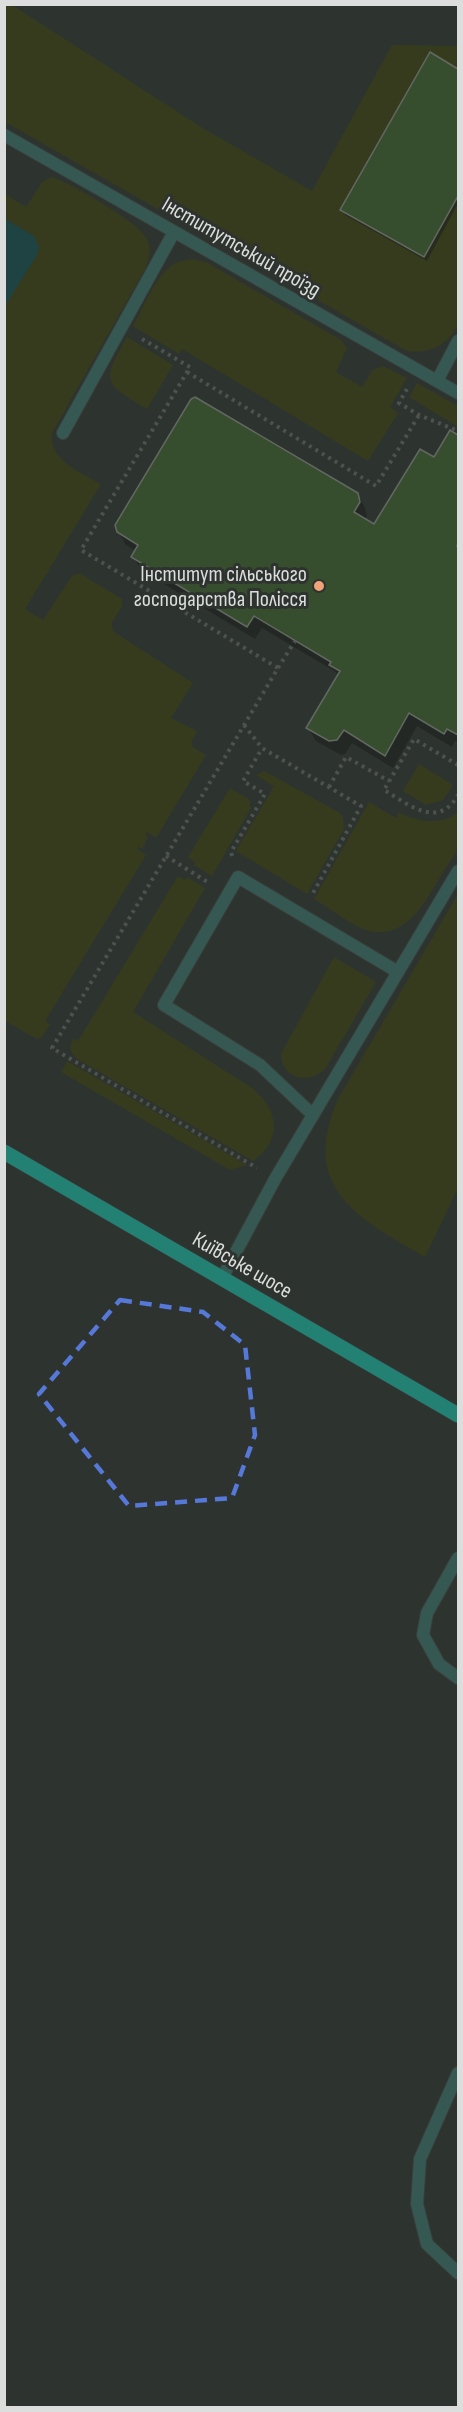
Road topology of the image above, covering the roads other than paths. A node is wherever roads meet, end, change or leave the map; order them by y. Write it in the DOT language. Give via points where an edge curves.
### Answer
graph roads {
  1 [pos="4,135"];
  2 [pos="174,232"];
  3 [pos="459,341"];
  4 [pos="437,381"];
  5 [pos="459,393"];
  6 [pos="63,434"];
  7 [pos="459,871"];
  8 [pos="398,972"];
  9 [pos="313,1115"];
  10 [pos="4,1152"];
  11 [pos="222,1278"];
  12 [pos="459,1415"];
  13 [pos="459,1558"];
  14 [pos="459,1678"];
  15 [pos="459,2073"];
  16 [pos="459,2273"];
  1 -- 2 [label="street, Інститутський проїзд"];
  2 -- 4 [label="street, Інститутський проїзд"];
  2 -- 6 [label="street"];
  3 -- 4 [label="street"];
  4 -- 5 [label="street, Інститутський проїзд"];
  7 -- 8 [label="street"];
  8 -- 9 [label="street"];
  8 -- 9 [label="street" via="238,877 164,1005 260,1065"];
  9 -- 11 [label="street"];
  10 -- 11 [label="main road, Київське шосе"];
  11 -- 12 [label="main road, Київське шосе"];
  13 -- 14 [label="street" via="427,1613 423,1635 439,1664"];
  15 -- 16 [label="street" via="420,2159 417,2204 427,2244"];
}
